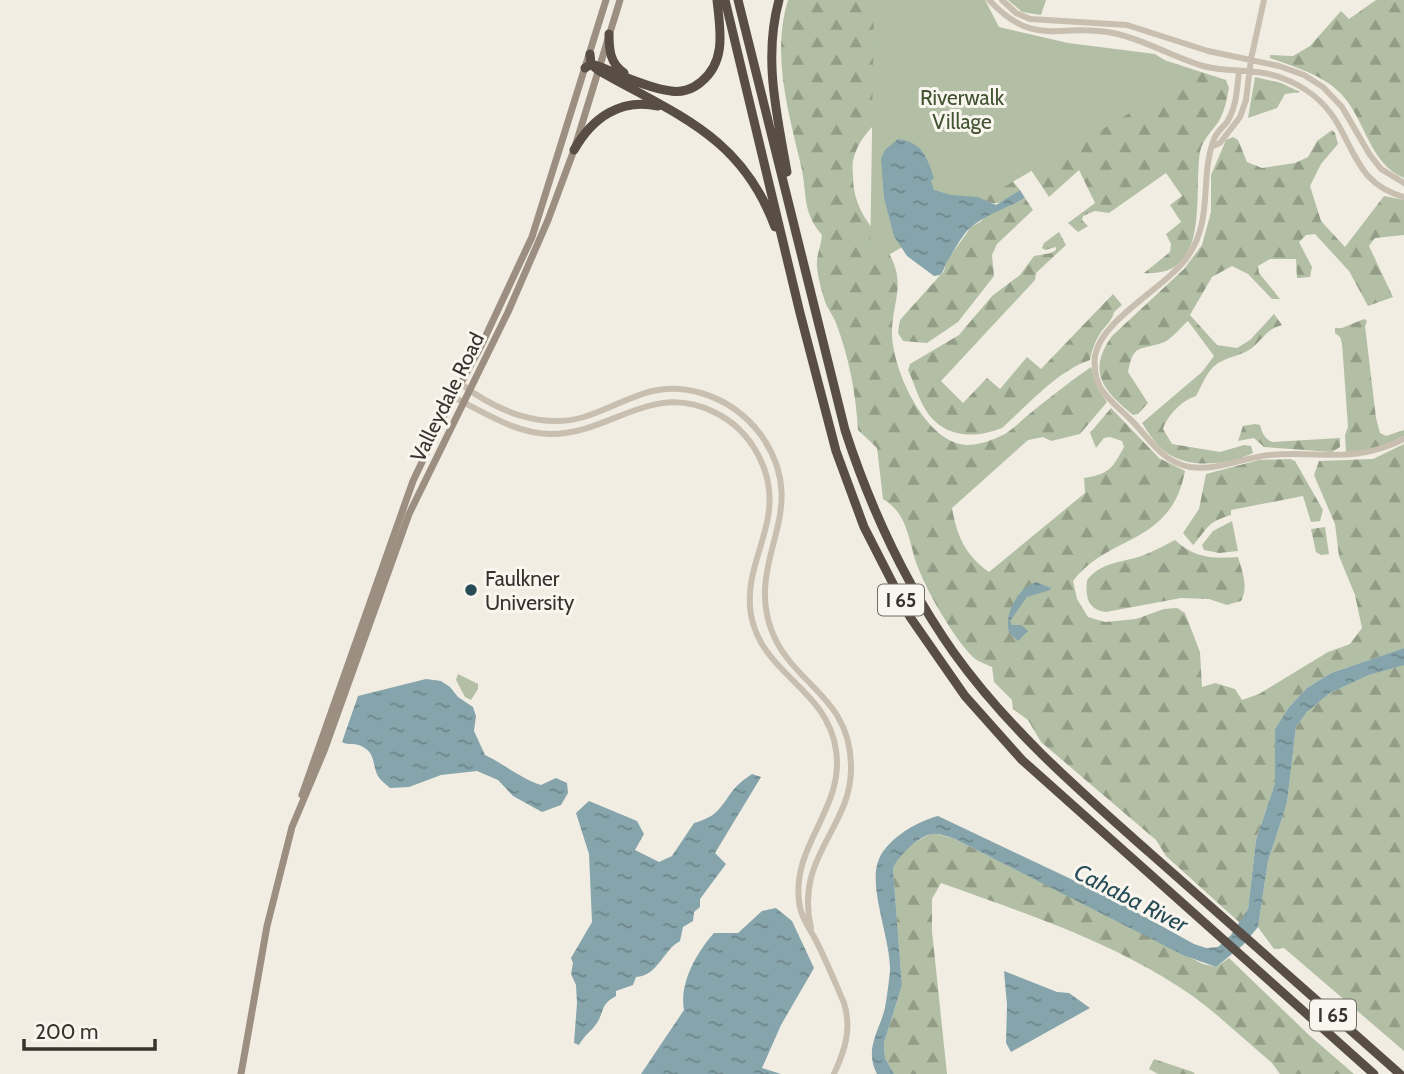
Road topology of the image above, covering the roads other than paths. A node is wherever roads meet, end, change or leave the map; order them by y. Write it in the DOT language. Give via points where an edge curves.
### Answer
graph roads {
  1 [pos="606,0"];
  2 [pos="620,0"];
  3 [pos="716,0"];
  4 [pos="725,0"];
  5 [pos="738,0"];
  6 [pos="779,0"];
  7 [pos="989,0"];
  8 [pos="1002,0"];
  9 [pos="1264,0"];
  10 [pos="609,34"];
  11 [pos="590,54"];
  12 [pos="1251,59"];
  13 [pos="593,67"];
  14 [pos="1239,71"];
  15 [pos="1250,71"];
  16 [pos="628,76"];
  17 [pos="664,107"];
  18 [pos="1213,146"];
  19 [pos="574,150"];
  20 [pos="1404,183"];
  21 [pos="1404,197"];
  22 [pos="791,212"];
  23 [pos="784,248"];
  24 [pos="461,384"];
  25 [pos="661,389"];
  26 [pos="469,390"];
  27 [pos="453,397"];
  28 [pos="463,402"];
  29 [pos="663,402"];
  30 [pos="1404,439"];
  31 [pos="299,808"];
  32 [pos="813,936"];
  33 [pos="241,1074"];
  34 [pos="834,1074"];
  35 [pos="1374,1074"];
  36 [pos="1400,1074"];
  1 -- 11 [label="main road"];
  2 -- 10 [label="main road, Valleydale Road"];
  3 -- 16 [label="highway" via="719,53 703,80 676,92"];
  4 -- 23 [label="highway, I 65"];
  5 -- 22 [label="highway, I 65"];
  6 -- 22 [label="highway" via="771,64"];
  7 -- 14 [label="street" via="1014,22 1031,29 1112,33 1205,66"];
  8 -- 12 [label="street" via="1030,19 1127,25 1208,51"];
  9 -- 12 [label="street"];
  10 -- 13 [label="main road, Valleydale Road"];
  10 -- 16 [label="highway" via="611,56"];
  11 -- 13 [label="highway"];
  12 -- 15 [label="street"];
  12 -- 20 [label="street" via="1292,70 1323,87 1350,117 1375,163"];
  13 -- 16 [label="highway"];
  13 -- 17 [label="highway"];
  13 -- 19 [label="main road, Valleydale Road"];
  13 -- 24 [label="main road, Valleydale Road" via="532,237"];
  14 -- 15 [label="street"];
  14 -- 18 [label="street" via="1233,109"];
  15 -- 18 [label="street" via="1240,117 1220,144"];
  15 -- 21 [label="street" via="1286,79 1317,99 1335,119 1364,173 1386,191"];
  17 -- 19 [label="highway" via="640,104 611,111 588,129"];
  17 -- 23 [label="highway" via="701,127 736,159 762,196"];
  18 -- 30 [label="street" via="1207,165 1204,222 1192,250 1169,277 1112,325 1098,346 1096,373 1106,395 1162,454 1190,467 1283,454 1355,455"];
  19 -- 26 [label="main road, Valleydale Road" via="516,295"];
  22 -- 36 [label="highway, I 65" via="845,430 876,515 915,592 955,654 1049,763"];
  23 -- 35 [label="highway, I 65" via="841,468 899,598 950,676 1001,738 1058,795"];
  24 -- 26 [label="street"];
  24 -- 27 [label="main road, Valleydale Road"];
  25 -- 26 [label="street" via="580,418 557,421 517,415"];
  25 -- 29 [label="street"];
  25 -- 32 [label="street" via="700,393 735,410 762,436 779,474 782,511 764,590 768,619 782,651 836,712 851,752 846,798 809,879 807,904"];
  26 -- 28 [label="main road, Valleydale Road"];
  27 -- 28 [label="street"];
  27 -- 31 [label="main road, Valleydale Road" via="404,504"];
  28 -- 29 [label="street" via="521,429 550,434 582,430"];
  28 -- 31 [label="main road, Valleydale Road" via="396,545 324,751"];
  29 -- 32 [label="street" via="697,405 728,420 748,439 765,470 770,508 751,579 752,617 772,660 817,703 836,750 835,788 800,872 799,901"];
  31 -- 33 [label="main road, Valleydale Road" via="267,926"];
  32 -- 34 [label="street" via="847,1014 847,1040"];
}
